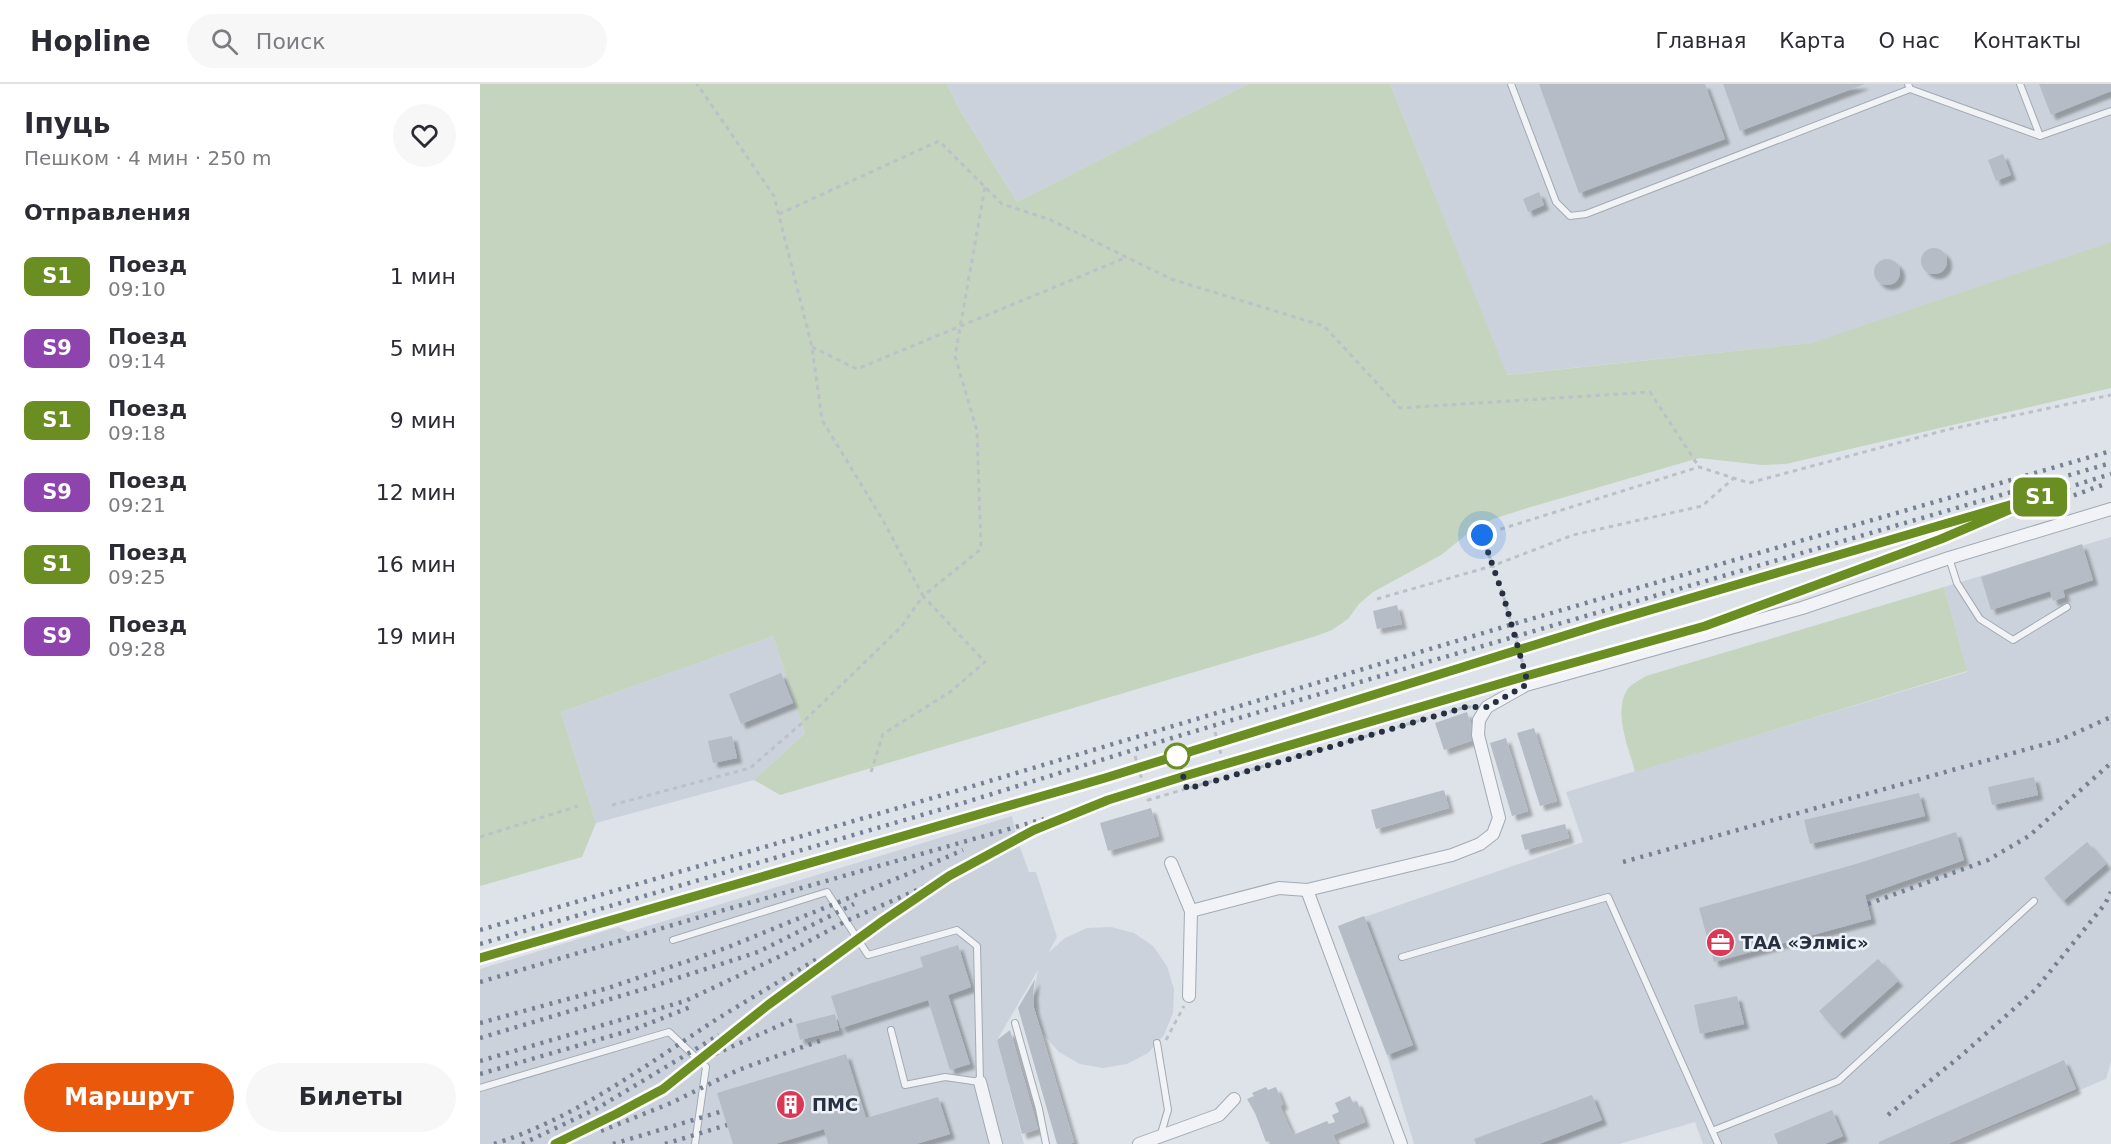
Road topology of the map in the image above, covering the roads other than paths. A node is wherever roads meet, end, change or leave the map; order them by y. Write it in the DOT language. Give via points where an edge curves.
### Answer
graph roads {
  1 [pos="1511,84"];
  2 [pos="2020,84"];
  3 [pos="1909,86"];
  4 [pos="2111,111"];
  5 [pos="2040,136"];
  6 [pos="2111,509"];
  7 [pos="1949,558"];
  8 [pos="2067,607"];
  9 [pos="1170,863"];
  10 [pos="1307,890"];
  11 [pos="2034,902"];
  12 [pos="1191,910"];
  13 [pos="673,940"];
  14 [pos="1402,957"];
  15 [pos="1189,996"];
  16 [pos="1015,1023"];
  17 [pos="891,1030"];
  18 [pos="1157,1043"];
  19 [pos="980,1082"];
  20 [pos="480,1088"];
  21 [pos="1234,1099"];
  22 [pos="1712,1131"];
  23 [pos="1160,1138"];
  24 [pos="695,1144"];
  25 [pos="996,1144"];
  26 [pos="1046,1144"];
  27 [pos="1139,1144"];
  28 [pos="1401,1144"];
  29 [pos="1718,1144"];
  1 -- 3 [label="lane" via="1556,202 1570,216 1586,214"];
  2 -- 5 [label="lane"];
  3 -- 5 [label="lane"];
  4 -- 5 [label="lane"];
  6 -- 7 [label="street"];
  7 -- 8 [label="lane" via="1957,583 1980,619 2013,640"];
  7 -- 10 [label="street" via="1802,608 1526,685 1487,707 1479,720 1478,735 1499,818 1493,834 1452,855"];
  9 -- 12 [label="street"];
  10 -- 12 [label="street" via="1279,888"];
  10 -- 28 [label="street"];
  11 -- 22 [label="lane" via="1838,1081"];
  12 -- 15 [label="street"];
  13 -- 19 [label="lane" via="827,892 868,955 957,930 977,946"];
  14 -- 22 [label="lane" via="1608,897"];
  16 -- 26 [label="lane"];
  17 -- 19 [label="lane" via="905,1085 945,1077"];
  18 -- 23 [label="lane" via="1168,1110"];
  19 -- 25 [label="street"];
  20 -- 24 [label="lane" via="669,1032 706,1067"];
  21 -- 23 [label="street" via="1220,1115"];
  22 -- 29 [label="lane"];
  23 -- 27 [label="street"];
}
